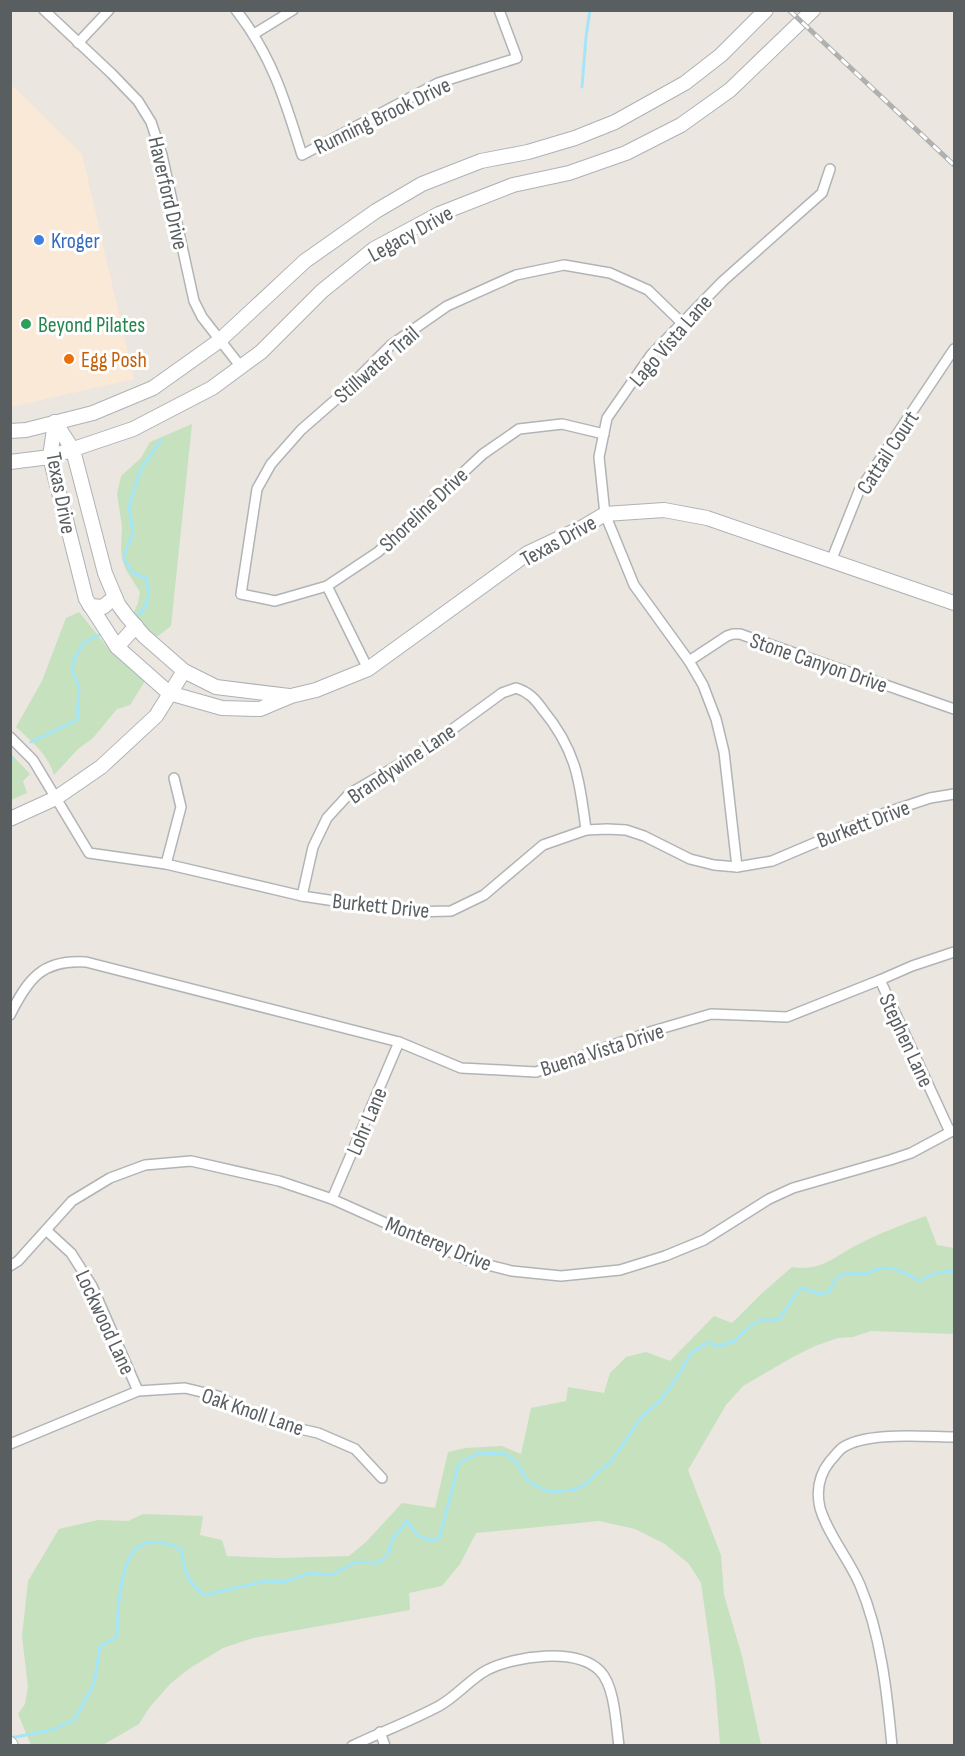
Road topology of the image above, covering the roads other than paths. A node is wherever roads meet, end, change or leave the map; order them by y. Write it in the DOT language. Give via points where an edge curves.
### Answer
graph roads {
  1 [pos="44,10"];
  2 [pos="109,10"];
  3 [pos="236,10"];
  4 [pos="293,10"];
  5 [pos="499,10"];
  6 [pos="766,10"];
  7 [pos="813,10"];
  8 [pos="254,34"];
  9 [pos="78,43"];
  10 [pos="830,169"];
  11 [pos="681,322"];
  12 [pos="219,341"];
  13 [pos="954,350"];
  14 [pos="241,367"];
  15 [pos="55,422"];
  16 [pos="10,431"];
  17 [pos="604,434"];
  18 [pos="74,450"];
  19 [pos="50,457"];
  20 [pos="10,462"];
  21 [pos="605,514"];
  22 [pos="93,527"];
  23 [pos="70,534"];
  24 [pos="831,561"];
  25 [pos="327,586"];
  26 [pos="241,594"];
  27 [pos="115,597"];
  28 [pos="954,603"];
  29 [pos="90,606"];
  30 [pos="136,626"];
  31 [pos="117,647"];
  32 [pos="689,661"];
  33 [pos="368,669"];
  34 [pos="184,671"];
  35 [pos="169,693"];
  36 [pos="291,696"];
  37 [pos="954,709"];
  38 [pos="10,737"];
  39 [pos="174,778"];
  40 [pos="954,794"];
  41 [pos="56,798"];
  42 [pos="10,819"];
  43 [pos="586,830"];
  44 [pos="166,864"];
  45 [pos="737,867"];
  46 [pos="302,896"];
  47 [pos="954,951"];
  48 [pos="880,980"];
  49 [pos="10,1015"];
  50 [pos="399,1042"];
  51 [pos="952,1131"];
  52 [pos="332,1199"];
  53 [pos="46,1230"];
  54 [pos="10,1266"];
  55 [pos="138,1390"];
  56 [pos="954,1437"];
  57 [pos="10,1444"];
  58 [pos="382,1478"];
  59 [pos="380,1732"];
  60 [pos="352,1746"];
  61 [pos="385,1746"];
  62 [pos="619,1746"];
  63 [pos="892,1746"];
  1 -- 9 [label="street, Haverford Drive"];
  2 -- 9 [label="street"];
  3 -- 8 [label="street"];
  4 -- 8 [label="street"];
  5 -- 8 [label="street, Running Brook Drive" via="518,58 438,83 302,155 281,88"];
  6 -- 12 [label="street, Legacy Drive" via="721,55 685,83 615,122 528,152 481,160 422,184 376,211 305,261"];
  7 -- 14 [label="street, Legacy Drive" via="730,90 681,125 626,153 569,173 513,186 440,214 374,249 322,291"];
  9 -- 12 [label="street, Haverford Drive" via="128,90 151,122 194,301"];
  10 -- 11 [label="street, Lago Vista Lane" via="822,193"];
  11 -- 17 [label="street, Lago Vista Lane" via="629,385 607,418"];
  11 -- 26 [label="street, Stillwater Trail" via="648,290 610,273 564,265 516,275 447,306 391,345 301,430 271,464 257,489"];
  12 -- 14 [label="street, Haverford Drive"];
  12 -- 15 [label="street, Legacy Drive" via="153,388 93,413"];
  13 -- 24 [label="street, Cattail Court" via="859,491"];
  14 -- 18 [label="street, Legacy Drive" via="212,388 133,429"];
  15 -- 16 [label="street, Legacy Drive"];
  15 -- 18 [label="street, Texas Drive"];
  15 -- 19 [label="street, Texas Drive"];
  17 -- 21 [label="street, Lago Vista Lane" via="599,457"];
  17 -- 25 [label="street, Shoreline Drive" via="562,424 519,429 483,454 378,552"];
  18 -- 19 [label="street, Legacy Drive"];
  18 -- 22 [label="street, Texas Drive"];
  19 -- 20 [label="street, Legacy Drive"];
  19 -- 23 [label="street, Texas Drive"];
  21 -- 24 [label="street, Texas Drive" via="664,510 687,514"];
  21 -- 32 [label="street, Lago Vista Lane" via="634,585"];
  21 -- 33 [label="street, Texas Drive" via="528,553"];
  22 -- 23 [label="street"];
  22 -- 27 [label="street, Texas Drive"];
  23 -- 29 [label="street, Texas Drive"];
  24 -- 28 [label="street, Texas Drive"];
  25 -- 26 [label="street, Shoreline Drive" via="275,601"];
  25 -- 33 [label="street"];
  27 -- 29 [label="street" via="103,607"];
  27 -- 30 [label="street, Texas Drive"];
  29 -- 31 [label="street, Texas Drive"];
  30 -- 31 [label="street"];
  30 -- 34 [label="street, Texas Drive"];
  31 -- 35 [label="street, Texas Drive"];
  32 -- 37 [label="street, Stone Canyon Drive" via="727,636 740,634"];
  32 -- 45 [label="street, Lago Vista Lane" via="716,719 727,775"];
  33 -- 36 [label="street, Texas Drive"];
  34 -- 35 [label="street"];
  34 -- 36 [label="street, Texas Drive" via="216,687"];
  35 -- 36 [label="street, Texas Drive" via="222,708 260,709"];
  35 -- 41 [label="street" via="156,716 86,779"];
  38 -- 41 [label="street, Burkett Drive" via="33,760"];
  39 -- 44 [label="street" via="181,807"];
  40 -- 45 [label="street, Burkett Drive" via="885,813 772,861"];
  41 -- 42 [label="street"];
  41 -- 44 [label="street, Burkett Drive" via="89,853"];
  43 -- 45 [label="street, Burkett Drive" via="626,830 690,859"];
  43 -- 46 [label="street, Burkett Drive" via="543,845 484,895 451,911 408,912"];
  43 -- 46 [label="street, Brandywine Lane" via="581,790 564,738 528,691 516,687 424,750 349,794 327,818 313,847"];
  44 -- 46 [label="street, Burkett Drive"];
  47 -- 48 [label="street, Buena Vista Drive"];
  48 -- 50 [label="street, Buena Vista Drive" via="786,1017 711,1014 536,1072 461,1068"];
  48 -- 51 [label="street, Stephen Lane"];
  49 -- 50 [label="street, Buena Vista Drive" via="22,991 38,974 60,963 92,963"];
  50 -- 52 [label="street, Lohr Lane"];
  51 -- 52 [label="street, Monterey Drive" via="911,1153 793,1188 704,1240 620,1270 561,1276 512,1271 468,1260"];
  52 -- 53 [label="street, Monterey Drive" via="279,1181 191,1161 145,1165 72,1200"];
  53 -- 54 [label="street, Monterey Drive"];
  53 -- 55 [label="street, Lockwood Lane" via="71,1253 92,1286"];
  55 -- 57 [label="street, Oak Knoll Lane"];
  55 -- 58 [label="street, Oak Knoll Lane" via="185,1388 218,1396 247,1413 318,1433 355,1449"];
  56 -- 63 [label="street" via="873,1437 858,1441 842,1448 823,1470 820,1480 821,1509 860,1584 872,1621 887,1694"];
  59 -- 60 [label="street"];
  59 -- 61 [label="street"];
  59 -- 62 [label="street" via="442,1704 485,1671 510,1661 561,1656 577,1658 600,1670 610,1688"];
}
